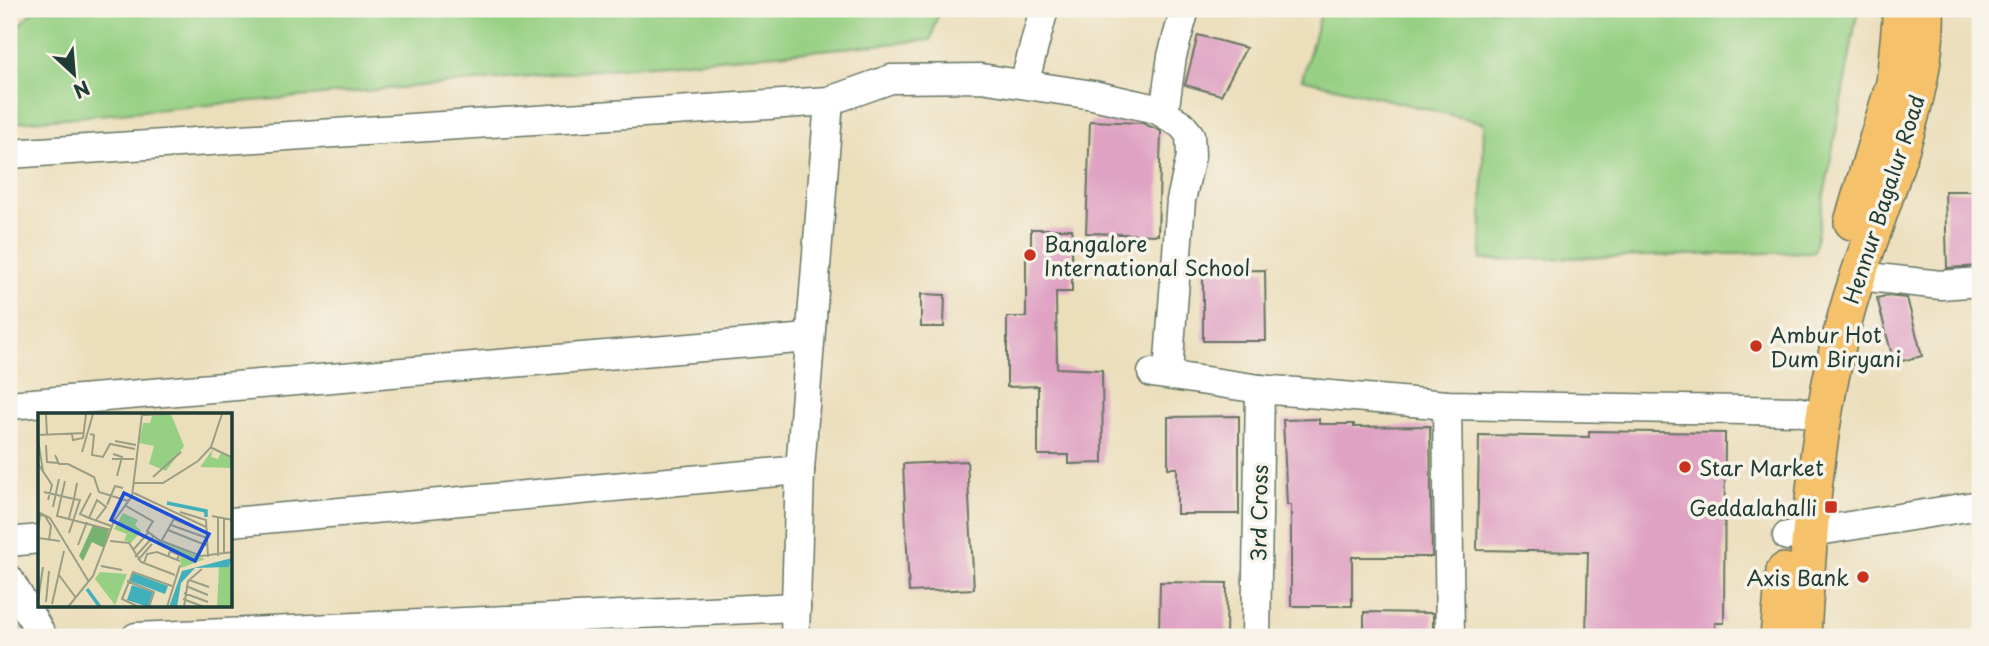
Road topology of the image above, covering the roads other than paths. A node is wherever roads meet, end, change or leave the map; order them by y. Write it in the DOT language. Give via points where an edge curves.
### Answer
graph roads {
  1 [pos="1044,9"];
  2 [pos="1185,9"];
  3 [pos="1901,9"];
  4 [pos="1926,9"];
  5 [pos="1024,84"];
  6 [pos="828,101"];
  7 [pos="1164,113"];
  8 [pos="9,154"];
  9 [pos="1858,276"];
  10 [pos="1980,282"];
  11 [pos="809,338"];
  12 [pos="1260,389"];
  13 [pos="9,405"];
  14 [pos="1447,405"];
  15 [pos="1810,414"];
  16 [pos="800,470"];
  17 [pos="1980,505"];
  18 [pos="233,522"];
  19 [pos="1798,534"];
  20 [pos="38,539"];
  21 [pos="9,542"];
  22 [pos="9,579"];
  23 [pos="796,607"];
  24 [pos="43,637"];
  25 [pos="136,637"];
  26 [pos="795,637"];
  27 [pos="1256,637"];
  28 [pos="1450,637"];
  29 [pos="1778,637"];
  30 [pos="1803,637"];
  1 -- 5 [label="street"];
  2 -- 7 [label="street"];
  3 -- 15 [label="main road, Hennur Bagalur Road" via="1894,83"];
  4 -- 9 [label="main road, Hennur Bagalur Road" via="1920,85"];
  5 -- 6 [label="street" via="981,78 891,79"];
  5 -- 7 [label="street"];
  6 -- 8 [label="street"];
  6 -- 11 [label="street"];
  7 -- 12 [label="street" via="1185,128 1192,141 1160,373"];
  9 -- 10 [label="street" via="1941,285"];
  9 -- 15 [label="main road, Hennur Bagalur Road"];
  11 -- 13 [label="street"];
  11 -- 16 [label="street"];
  12 -- 14 [label="street"];
  12 -- 27 [label="street, 3rd Cross"];
  14 -- 15 [label="street"];
  14 -- 28 [label="street"];
  15 -- 19 [label="main road, Hennur Bagalur Road"];
  16 -- 18 [label="street"];
  16 -- 23 [label="street"];
  17 -- 19 [label="street"];
  19 -- 29 [label="main road, Hennur Bagalur Road"];
  19 -- 30 [label="main road, Hennur Bagalur Road"];
  20 -- 21 [label="street"];
  22 -- 24 [label="street"];
  23 -- 25 [label="street"];
  23 -- 26 [label="street"];
}
